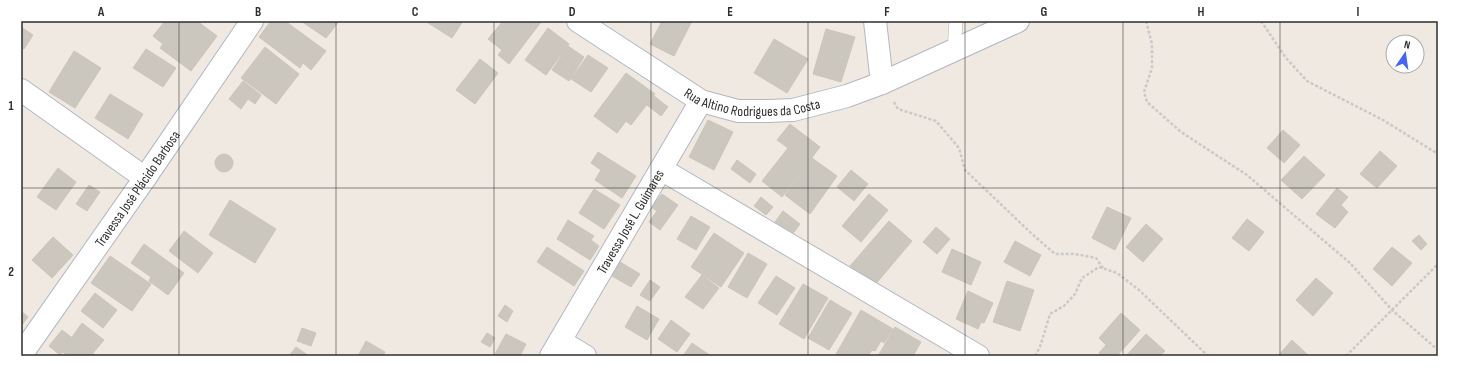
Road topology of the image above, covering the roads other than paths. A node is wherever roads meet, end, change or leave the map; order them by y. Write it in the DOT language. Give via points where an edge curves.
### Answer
graph roads {
  1 [pos="252,21"];
  2 [pos="578,21"];
  3 [pos="875,21"];
  4 [pos="956,21"];
  5 [pos="1018,21"];
  6 [pos="954,50"];
  7 [pos="882,83"];
  8 [pos="21,90"];
  9 [pos="701,102"];
  10 [pos="661,169"];
  11 [pos="145,178"];
  12 [pos="556,349"];
  13 [pos="21,355"];
  14 [pos="585,356"];
  15 [pos="978,356"];
  1 -- 11 [label="street, Travessa José Plácido Barbosa"];
  2 -- 9 [label="street, Rua Altino Rodrigues da Costa"];
  3 -- 7 [label="street"];
  4 -- 6 [label="lane"];
  5 -- 6 [label="street, Rua Altino Rodrigues da Costa"];
  6 -- 7 [label="street, Rua Altino Rodrigues da Costa"];
  7 -- 9 [label="street, Rua Altino Rodrigues da Costa" via="847,96 793,110 738,111"];
  8 -- 11 [label="street"];
  9 -- 10 [label="street, Travessa José L. Guimares"];
  10 -- 12 [label="street, Travessa José L. Guimares"];
  10 -- 15 [label="street"];
  11 -- 13 [label="street, Travessa José Plácido Barbosa"];
  12 -- 14 [label="street"];
}
